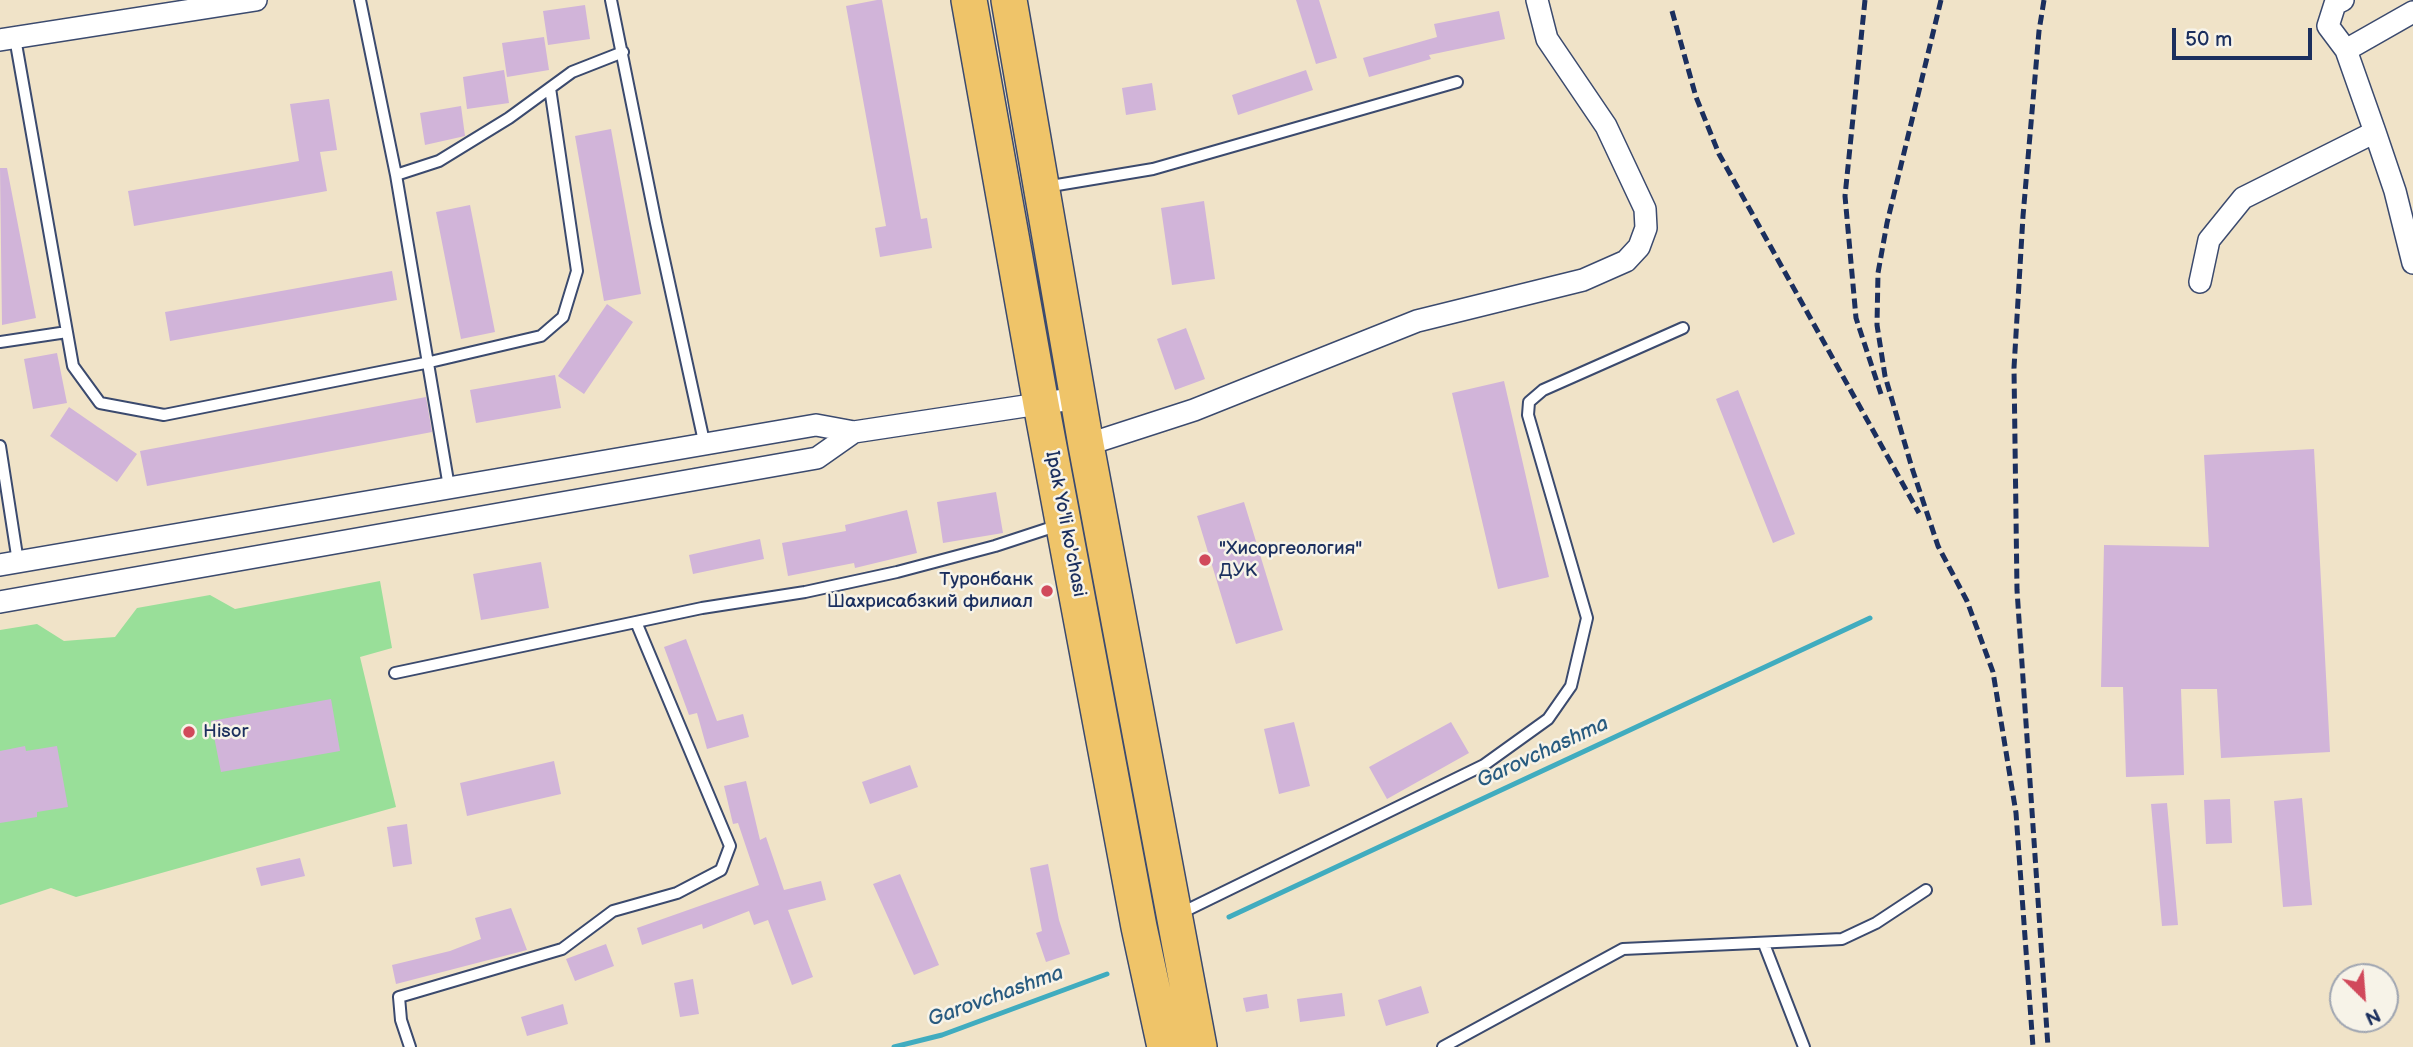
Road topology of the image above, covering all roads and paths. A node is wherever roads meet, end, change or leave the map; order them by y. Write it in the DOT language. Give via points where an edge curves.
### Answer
graph roads {
  1 [pos="360,0"];
  2 [pos="611,0"];
  3 [pos="969,0"];
  4 [pos="1009,0"];
  5 [pos="1537,0"];
  6 [pos="2343,0"];
  7 [pos="243,1"];
  8 [pos="2413,12"];
  9 [pos="8,39"];
  10 [pos="2346,50"];
  11 [pos="623,52"];
  12 [pos="1457,82"];
  13 [pos="550,88"];
  14 [pos="2375,132"];
  15 [pos="396,175"];
  16 [pos="1042,187"];
  17 [pos="2413,263"];
  18 [pos="2200,282"];
  19 [pos="1683,328"];
  20 [pos="67,332"];
  21 [pos="0,342"];
  22 [pos="430,362"];
  23 [pos="1078,398"];
  24 [pos="1041,404"];
  25 [pos="854,432"];
  26 [pos="1086,445"];
  27 [pos="0,446"];
  28 [pos="705,446"];
  29 [pos="449,487"];
  30 [pos="1065,523"];
  31 [pos="9,564"];
  32 [pos="0,602"];
  33 [pos="636,622"];
  34 [pos="395,673"];
  35 [pos="1926,890"];
  36 [pos="1173,917"];
  37 [pos="1763,944"];
  38 [pos="410,1047"];
  39 [pos="1165,1047"];
  40 [pos="1199,1047"];
  41 [pos="1443,1047"];
  42 [pos="1804,1047"];
  1 -- 15 [label="lane"];
  2 -- 11 [label="lane"];
  3 -- 24 [label="main road, Ipak Yo'li ko'chasi"];
  4 -- 16 [label="main road, Ipak Yo'li ko'chasi"];
  5 -- 26 [label="street" via="1547,39 1606,126 1645,209 1646,228 1639,247 1626,261 1583,280 1418,321 1194,410"];
  6 -- 10 [label="street" via="2335,4 2328,26"];
  7 -- 9 [label="street"];
  8 -- 10 [label="street"];
  9 -- 20 [label="lane"];
  10 -- 14 [label="street"];
  11 -- 13 [label="lane" via="572,72"];
  11 -- 28 [label="lane"];
  12 -- 16 [label="lane" via="1153,169"];
  13 -- 15 [label="lane" via="439,161"];
  13 -- 22 [label="lane" via="577,271 563,317 541,336"];
  14 -- 17 [label="street"];
  14 -- 18 [label="street" via="2243,198 2209,240"];
  15 -- 22 [label="lane"];
  16 -- 23 [label="main road, Ipak Yo'li ko'chasi"];
  19 -- 36 [label="lane" via="1543,390 1529,402 1528,415 1587,618 1571,686 1548,719 1484,765"];
  20 -- 21 [label="lane"];
  20 -- 22 [label="lane" via="73,366 100,403 164,415"];
  22 -- 29 [label="lane"];
  23 -- 24 [label="street"];
  23 -- 26 [label="main road, Ipak Yo'li ko'chasi"];
  24 -- 25 [label="street"];
  24 -- 30 [label="main road, Ipak Yo'li ko'chasi"];
  25 -- 28 [label="street" via="816,425"];
  25 -- 32 [label="street" via="817,458"];
  26 -- 36 [label="main road, Ipak Yo'li ko'chasi"];
  27 -- 31 [label="lane"];
  28 -- 29 [label="street"];
  29 -- 31 [label="street"];
  30 -- 33 [label="lane" via="897,572"];
  30 -- 39 [label="main road, Ipak Yo'li ko'chasi"];
  33 -- 34 [label="lane"];
  33 -- 38 [label="lane" via="730,846 721,870 677,893 613,911 562,949 399,997"];
  35 -- 37 [label="lane" via="1842,939"];
  36 -- 40 [label="main road, Ipak Yo'li ko'chasi"];
  37 -- 41 [label="lane" via="1623,949"];
  37 -- 42 [label="lane"];
}
